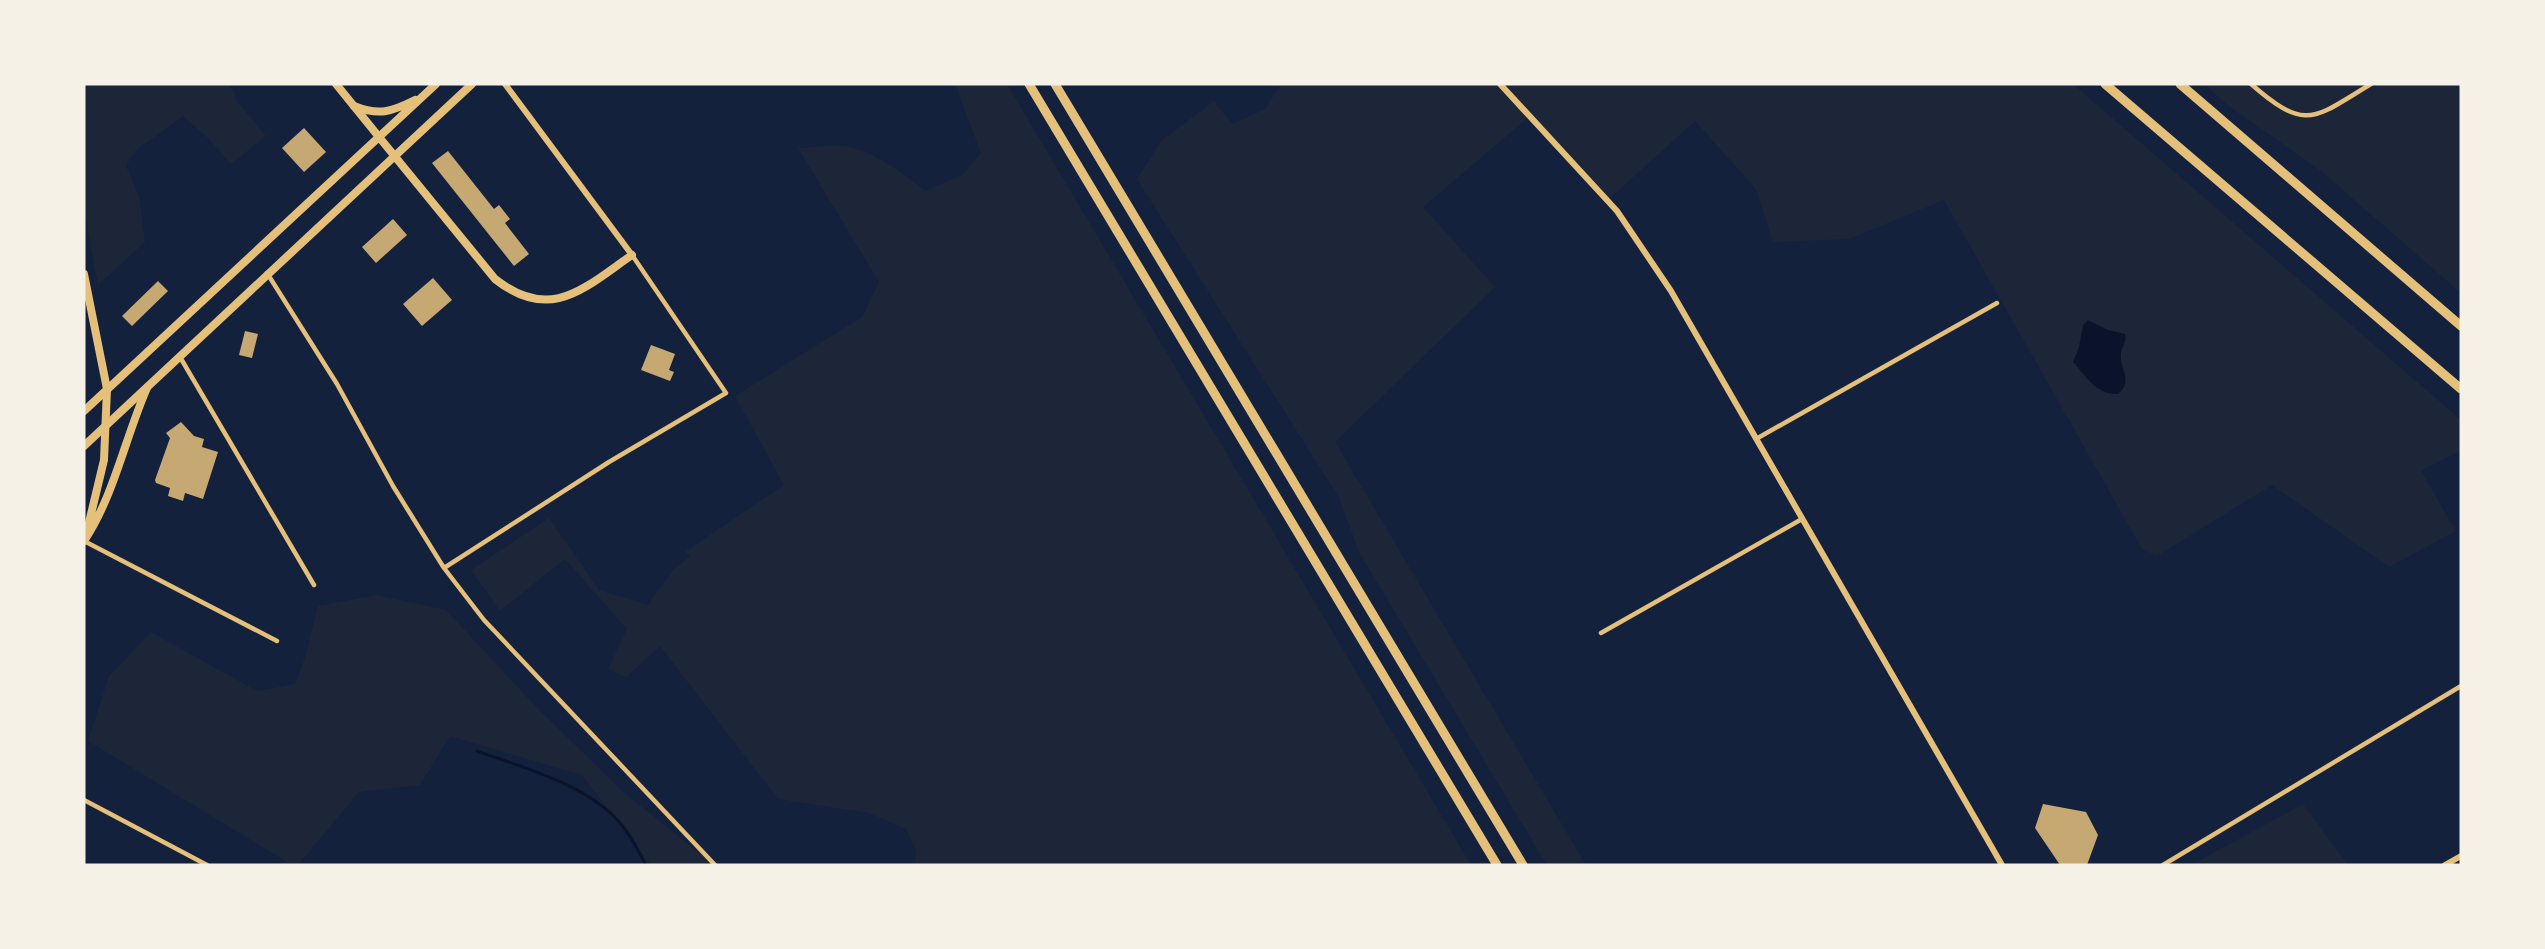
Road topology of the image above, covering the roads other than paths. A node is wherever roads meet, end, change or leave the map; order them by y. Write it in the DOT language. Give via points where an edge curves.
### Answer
graph roads {
  1 [pos="336,84"];
  2 [pos="436,84"];
  3 [pos="472,84"];
  4 [pos="505,84"];
  5 [pos="1029,84"];
  6 [pos="1054,84"];
  7 [pos="1500,84"];
  8 [pos="2104,84"];
  9 [pos="2180,84"];
  10 [pos="2251,84"];
  11 [pos="2371,84"];
  12 [pos="423,96"];
  13 [pos="354,106"];
  14 [pos="379,137"];
  15 [pos="394,155"];
  16 [pos="632,255"];
  17 [pos="267,273"];
  18 [pos="84,274"];
  19 [pos="1997,303"];
  20 [pos="2461,326"];
  21 [pos="180,357"];
  22 [pos="147,387"];
  23 [pos="107,389"];
  24 [pos="2461,389"];
  25 [pos="84,411"];
  26 [pos="106,426"];
  27 [pos="1756,440"];
  28 [pos="84,446"];
  29 [pos="1802,519"];
  30 [pos="84,542"];
  31 [pos="444,568"];
  32 [pos="314,585"];
  33 [pos="1602,633"];
  34 [pos="277,641"];
  35 [pos="2461,686"];
  36 [pos="84,800"];
  37 [pos="2461,856"];
  38 [pos="207,865"];
  39 [pos="715,865"];
  40 [pos="1497,865"];
  41 [pos="1523,865"];
  42 [pos="2002,865"];
  43 [pos="2163,865"];
  44 [pos="2445,865"];
  1 -- 13 [label="main road"];
  2 -- 12 [label="highway"];
  3 -- 15 [label="highway"];
  4 -- 16 [label="street"];
  5 -- 40 [label="highway"];
  6 -- 41 [label="highway"];
  7 -- 27 [label="street" via="1634,234"];
  8 -- 24 [label="highway"];
  9 -- 20 [label="highway"];
  10 -- 11 [label="street" via="2286,110 2310,117"];
  12 -- 13 [label="highway" via="383,113"];
  12 -- 14 [label="highway"];
  13 -- 14 [label="main road"];
  14 -- 15 [label="highway"];
  14 -- 23 [label="highway"];
  15 -- 16 [label="highway" via="495,279 510,291 542,301 558,300 573,295"];
  15 -- 17 [label="highway"];
  16 -- 31 [label="street" via="726,393 609,462"];
  17 -- 21 [label="highway"];
  17 -- 31 [label="street" via="338,384 393,486"];
  18 -- 23 [label="highway"];
  19 -- 27 [label="street"];
  21 -- 22 [label="highway"];
  21 -- 32 [label="street"];
  22 -- 26 [label="highway"];
  22 -- 30 [label="main road" via="98,521"];
  23 -- 25 [label="highway"];
  23 -- 26 [label="main road"];
  26 -- 28 [label="highway"];
  26 -- 30 [label="main road" via="104,460"];
  27 -- 29 [label="street"];
  29 -- 33 [label="street"];
  29 -- 42 [label="street"];
  30 -- 34 [label="street"];
  31 -- 39 [label="street" via="484,620"];
  35 -- 43 [label="street"];
  36 -- 38 [label="street"];
  37 -- 44 [label="street"];
}
